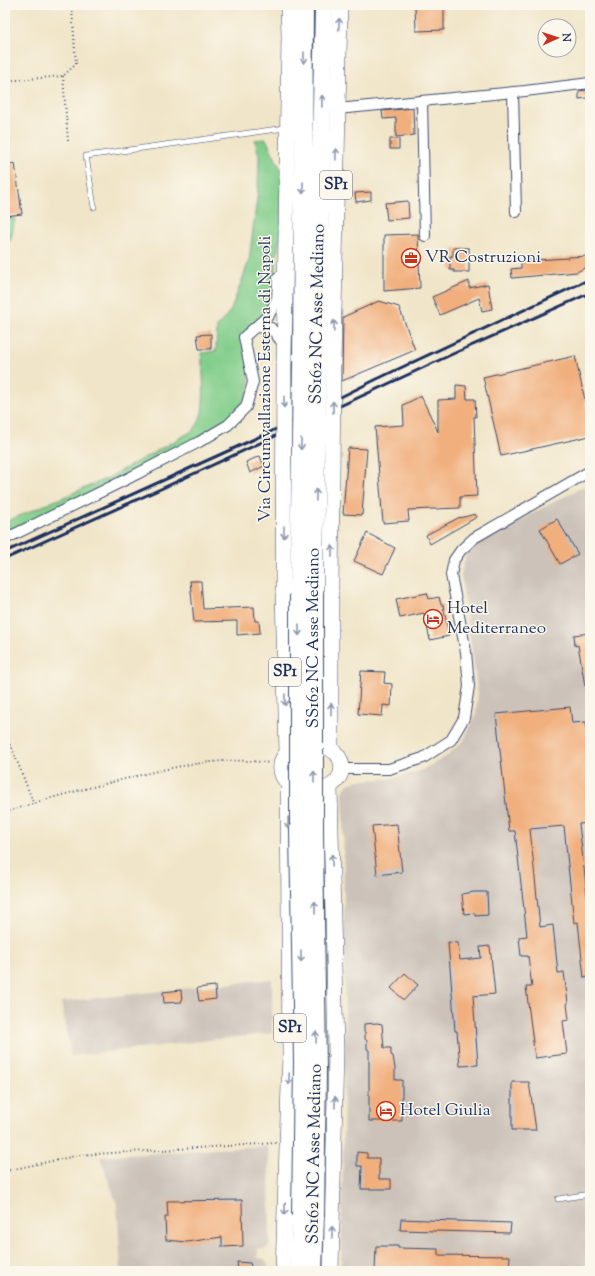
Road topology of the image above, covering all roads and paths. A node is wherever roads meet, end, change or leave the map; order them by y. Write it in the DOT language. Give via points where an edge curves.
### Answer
graph roads {
  1 [pos="288,5"];
  2 [pos="304,5"];
  3 [pos="324,5"];
  4 [pos="340,5"];
  5 [pos="72,9"];
  6 [pos="63,76"];
  7 [pos="5,81"];
  8 [pos="590,83"];
  9 [pos="513,92"];
  10 [pos="422,101"];
  11 [pos="337,109"];
  12 [pos="288,127"];
  13 [pos="68,141"];
  14 [pos="94,207"];
  15 [pos="516,212"];
  16 [pos="425,236"];
  17 [pos="286,244"];
  18 [pos="256,327"];
  19 [pos="284,345"];
  20 [pos="317,364"];
  21 [pos="590,471"];
  22 [pos="5,539"];
  23 [pos="5,738"];
  24 [pos="275,766"];
  25 [pos="342,769"];
  26 [pos="33,802"];
  27 [pos="5,813"];
  28 [pos="287,1143"];
  29 [pos="5,1171"];
  30 [pos="590,1194"];
  31 [pos="558,1200"];
  32 [pos="308,1216"];
  33 [pos="283,1271"];
  34 [pos="299,1271"];
  35 [pos="313,1271"];
  36 [pos="331,1271"];
  1 -- 12 [label="main road, Via Circumvallazione Esterna di Napoli / SP1"];
  2 -- 20 [label="highway, SS162 NC Asse Mediano, one-way"];
  20 -- 3 [label="highway, SS162 NC Asse Mediano, one-way"];
  11 -- 4 [label="main road, SP1, one-way"];
  5 -- 6 [label="path" via="76,64"];
  6 -- 7 [label="path"];
  6 -- 13 [label="path"];
  8 -- 9 [label="street"];
  9 -- 10 [label="street"];
  9 -- 15 [label="street"];
  10 -- 11 [label="street"];
  10 -- 16 [label="street"];
  20 -- 11 [label="main road, SP1, one-way"];
  12 -- 14 [label="lane" via="86,156"];
  12 -- 17 [label="main road, Via Circumvallazione Esterna di Napoli / SP1"];
  17 -- 18 [label="street" via="279,264 277,299 269,315"];
  17 -- 19 [label="main road, Via Circumvallazione Esterna di Napoli / SP1"];
  18 -- 19 [label="street" via="270,328"];
  18 -- 22 [label="street" via="244,337 253,382 246,407 228,426"];
  19 -- 28 [label="main road, Via Circumvallazione Esterna di Napoli / SP1, one-way, bridge" via="283,591 290,750 283,758 281,772 291,786 290,1054"];
  25 -- 20 [label="main road, SP1, one-way, bridge" via="337,753 327,747 331,590"];
  20 -- 32 [label="highway, SS162 NC Asse Mediano, bridge" via="299,591 299,833"];
  21 -- 25 [label="street" via="474,538 460,550 454,560 451,575 466,652 469,686 464,718 451,740 423,758 389,769"];
  23 -- 26 [label="path" via="12,748"];
  24 -- 26 [label="path" via="248,760 218,761 169,768"];
  36 -- 25 [label="main road, one-way" via="336,1051 328,788 337,781"];
  26 -- 27 [label="path"];
  28 -- 29 [label="path" via="80,1155"];
  28 -- 33 [label="main road, Via Circumvallazione Esterna di Napoli / SP1, one-way"];
  30 -- 31 [label="lane"];
  32 -- 34 [label="highway, SS162 NC Asse Mediano"];
  32 -- 35 [label="highway, SS162 NC Asse Mediano"];
}
